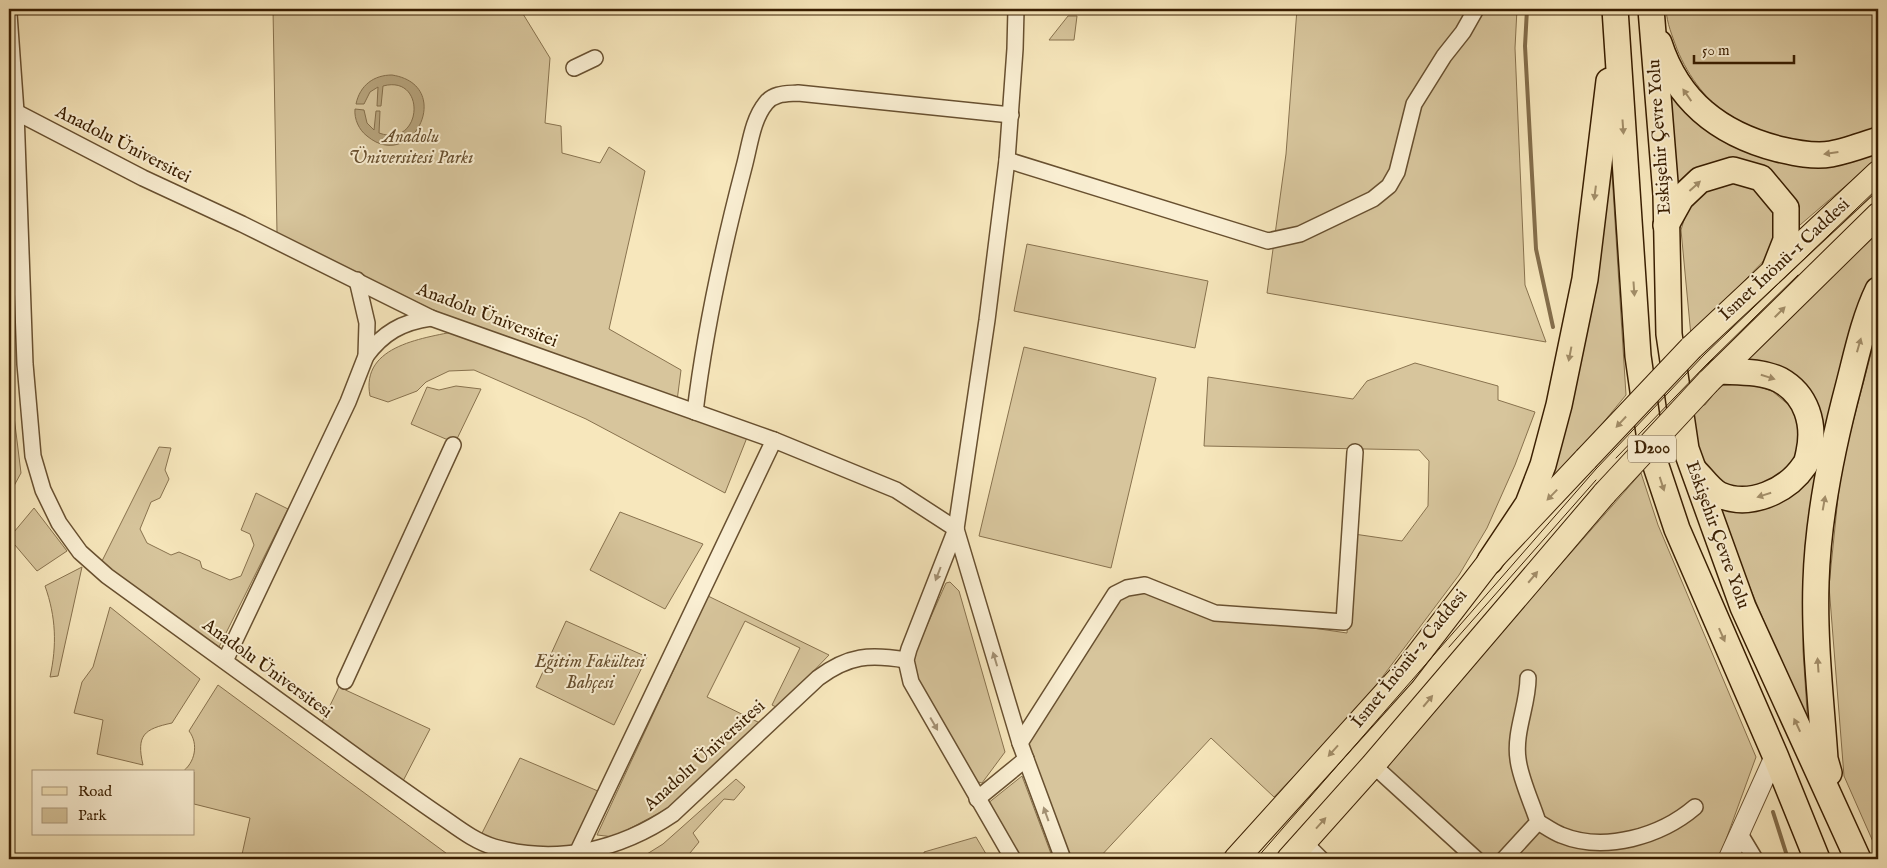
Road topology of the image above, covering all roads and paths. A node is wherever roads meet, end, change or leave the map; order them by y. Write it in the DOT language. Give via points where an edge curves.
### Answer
graph roads {
  1 [pos="1016,9"];
  2 [pos="1476,9"];
  3 [pos="9,14"];
  4 [pos="1652,15"];
  5 [pos="1615,16"];
  6 [pos="595,58"];
  7 [pos="574,68"];
  8 [pos="16,112"];
  9 [pos="1011,116"];
  10 [pos="1878,140"];
  11 [pos="1007,160"];
  12 [pos="1878,172"];
  13 [pos="1878,215"];
  14 [pos="1666,225"];
  15 [pos="1775,268"];
  16 [pos="358,280"];
  17 [pos="1878,290"];
  18 [pos="431,318"];
  19 [pos="366,356"];
  20 [pos="1714,377"];
  21 [pos="695,412"];
  22 [pos="774,440"];
  23 [pos="453,445"];
  24 [pos="1355,452"];
  25 [pos="1586,459"];
  26 [pos="1693,469"];
  27 [pos="956,529"];
  28 [pos="1490,560"];
  29 [pos="906,660"];
  30 [pos="225,661"];
  31 [pos="1528,678"];
  32 [pos="344,681"];
  33 [pos="1020,743"];
  34 [pos="1775,755"];
  35 [pos="1026,759"];
  36 [pos="1373,765"];
  37 [pos="977,799"];
  38 [pos="1695,807"];
  39 [pos="1538,822"];
  40 [pos="1847,833"];
  41 [pos="1740,834"];
  42 [pos="1296,851"];
  43 [pos="577,853"];
  44 [pos="1013,859"];
  45 [pos="1063,859"];
  46 [pos="1236,859"];
  47 [pos="1322,859"];
  48 [pos="1476,859"];
  49 [pos="1504,859"];
  50 [pos="1728,859"];
  51 [pos="1755,859"];
  52 [pos="1817,859"];
  53 [pos="1858,859"];
  1 -- 9 [label="street"];
  2 -- 11 [label="street" via="1414,104 1397,172 1389,186 1373,199 1300,234 1268,241"];
  3 -- 8 [label="street, Anadolu Üniversitesi"];
  10 -- 4 [label="highway, one-way" via="1830,154 1797,153 1759,144 1725,130 1694,104 1666,64"];
  4 -- 14 [label="highway, Eskişehir Çevre Yolu / D200"];
  5 -- 28 [label="highway, one-way" via="1585,279 1559,405 1543,465 1528,504"];
  5 -- 34 [label="highway, Eskişehir Çevre Yolu / D200, one-way" via="1638,356 1652,454 1676,529"];
  6 -- 7 [label="street"];
  8 -- 16 [label="street, Anadolu Üniversitei" via="143,178"];
  8 -- 30 [label="street, Anadolu Üniversitesi" via="25,364 33,456 43,490 59,523 92,564"];
  9 -- 11 [label="street"];
  9 -- 21 [label="street" via="798,93 780,94 768,101 757,116 740,184 700,368"];
  11 -- 27 [label="street"];
  12 -- 15 [label="main road, İsmet İnönü-1 Caddesi"];
  20 -- 13 [label="main road, İsmet İnönü-1 Caddesi, one-way"];
  14 -- 15 [label="highway, one-way" via="1681,198 1700,180 1733,170 1761,178 1786,208 1786,240"];
  14 -- 26 [label="highway, Eskişehir Çevre Yolu / D200" via="1669,334 1686,449"];
  15 -- 25 [label="main road, İsmet İnönü-1 Caddesi, one-way, bridge" via="1691,348"];
  16 -- 18 [label="street, Anadolu Üniversitei"];
  16 -- 19 [label="street" via="366,323"];
  40 -- 17 [label="highway, one-way" via="1825,759 1816,638 1816,580 1822,510 1839,420"];
  18 -- 19 [label="street" via="401,325 375,343"];
  18 -- 21 [label="street, Anadolu Üniversitei"];
  19 -- 30 [label="street" via="348,402"];
  20 -- 26 [label="highway, one-way" via="1755,373 1779,380 1794,392 1810,415 1812,438 1806,465 1787,484 1763,497 1740,498 1720,494"];
  36 -- 20 [label="main road, İsmet İnönü-1 Caddesi, one-way, bridge" via="1604,493"];
  21 -- 22 [label="street, Anadolu Üniversitei"];
  22 -- 27 [label="street, Anadolu Üniversitei" via="896,490"];
  22 -- 43 [label="street"];
  23 -- 32 [label="street"];
  24 -- 33 [label="street" via="1344,622 1214,612 1152,586 1127,588 1115,594"];
  25 -- 28 [label="main road, İsmet İnönü-2 Caddesi, one-way"];
  40 -- 26 [label="highway, Eskişehir Çevre Yolu / D200, one-way" via="1743,607"];
  27 -- 29 [label="street, one-way"];
  33 -- 27 [label="street, one-way"];
  28 -- 46 [label="main road, İsmet İnönü-2 Caddesi, one-way" via="1403,674"];
  29 -- 37 [label="street, one-way" via="911,682"];
  29 -- 43 [label="street, Anadolu Üniversitesi" via="864,656 832,668 673,814 625,841"];
  30 -- 43 [label="street, Anadolu Üniversitesi" via="478,842 524,853"];
  31 -- 39 [label="street" via="1518,738 1518,760"];
  33 -- 35 [label="street"];
  34 -- 41 [label="street"];
  34 -- 52 [label="highway, Eskişehir Çevre Yolu / D200"];
  35 -- 37 [label="street"];
  45 -- 35 [label="street, one-way"];
  42 -- 36 [label="main road, one-way"];
  36 -- 48 [label="street"];
  37 -- 44 [label="street"];
  38 -- 39 [label="street" via="1672,824 1634,839 1597,842 1576,839 1561,836"];
  39 -- 49 [label="street"];
  40 -- 53 [label="highway, Eskişehir Çevre Yolu / D200"];
  41 -- 50 [label="street"];
  41 -- 51 [label="street"];
  42 -- 47 [label="street"];
}
